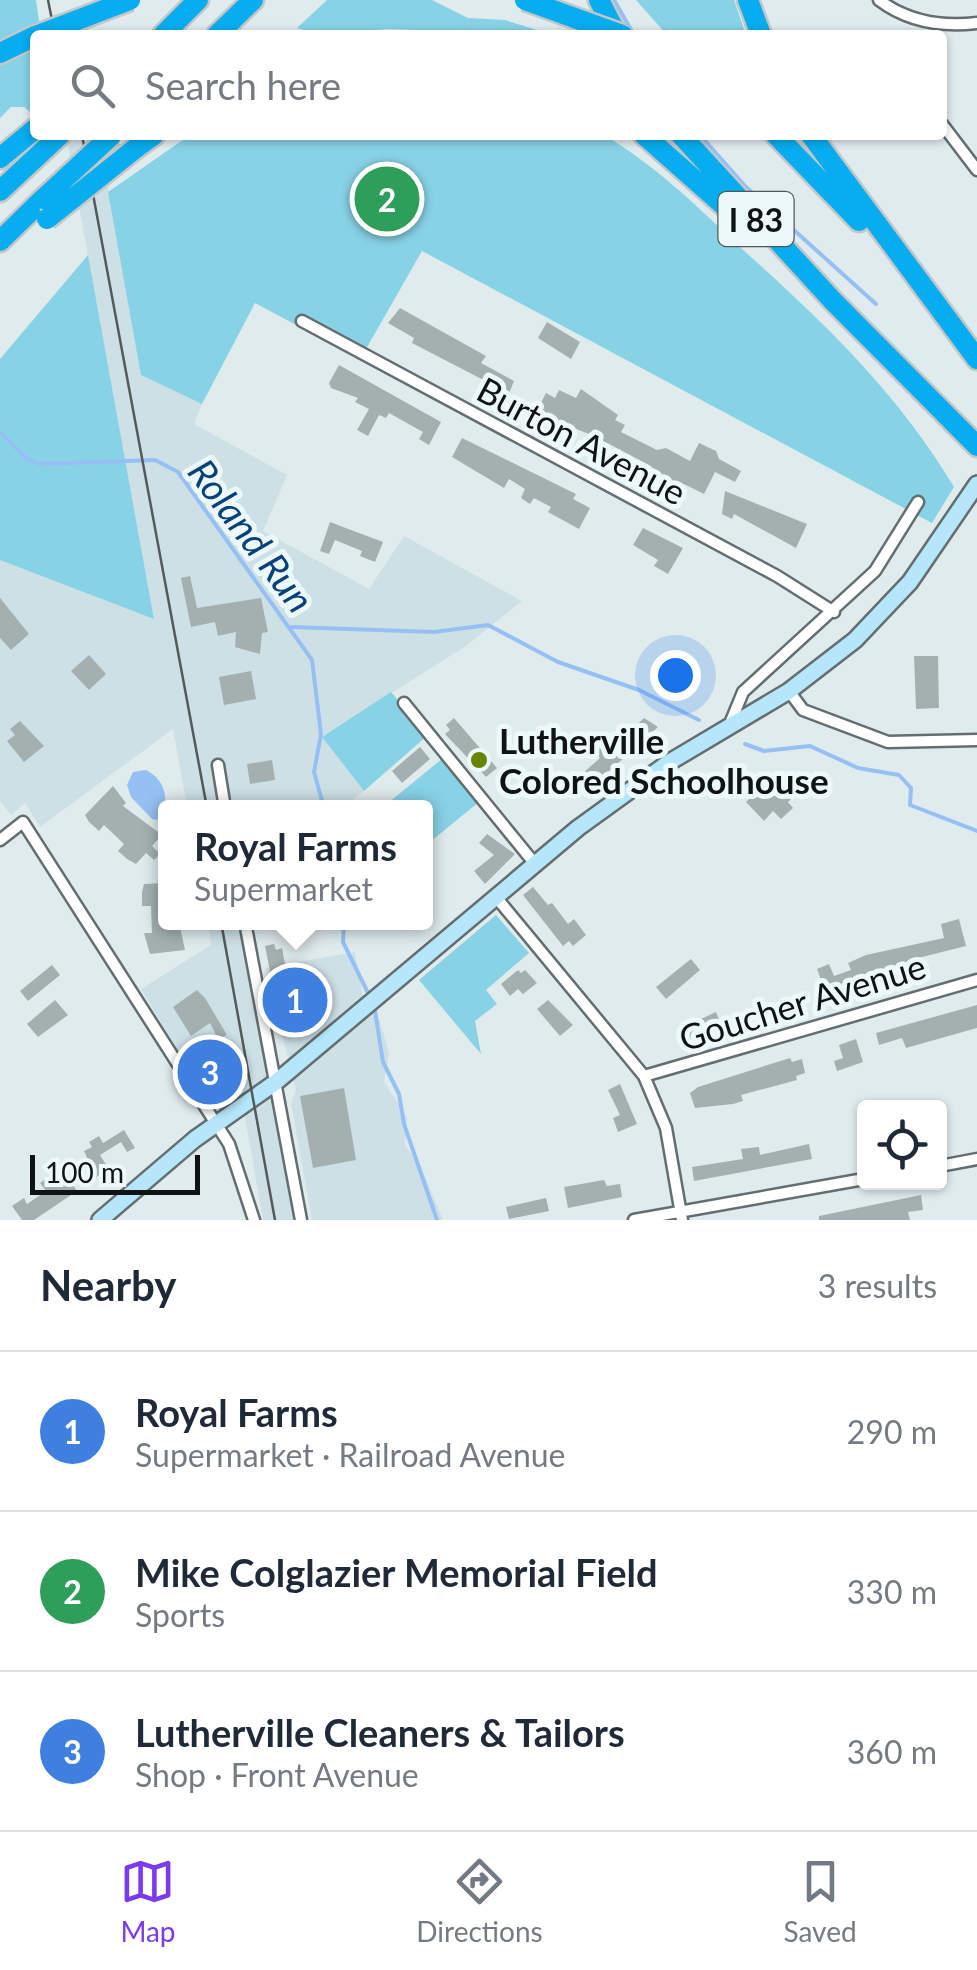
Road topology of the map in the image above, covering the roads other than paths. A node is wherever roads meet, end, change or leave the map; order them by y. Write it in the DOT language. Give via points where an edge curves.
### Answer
graph roads {
  1 [pos="130,0"];
  2 [pos="198,0"];
  3 [pos="253,0"];
  4 [pos="525,0"];
  5 [pos="599,0"];
  6 [pos="748,0"];
  7 [pos="879,0"];
  8 [pos="182,16"];
  9 [pos="977,23"];
  10 [pos="52,30"];
  11 [pos="161,30"];
  12 [pos="167,30"];
  13 [pos="221,30"];
  14 [pos="606,30"];
  15 [pos="616,30"];
  16 [pos="759,30"];
  17 [pos="934,30"];
  18 [pos="30,39"];
  19 [pos="0,53"];
  20 [pos="947,131"];
  21 [pos="30,133"];
  22 [pos="55,140"];
  23 [pos="107,140"];
  24 [pos="147,140"];
  25 [pos="650,140"];
  26 [pos="686,140"];
  27 [pos="781,140"];
  28 [pos="815,140"];
  29 [pos="0,158"];
  30 [pos="977,170"];
  31 [pos="0,191"];
  32 [pos="45,209"];
  33 [pos="0,241"];
  34 [pos="0,253"];
  35 [pos="833,301"];
  36 [pos="942,316"];
  37 [pos="302,320"];
  38 [pos="977,359"];
  39 [pos="977,446"];
  40 [pos="973,491"];
  41 [pos="918,502"];
  42 [pos="834,612"];
  43 [pos="789,690"];
  44 [pos="404,704"];
  45 [pos="729,727"];
  46 [pos="977,740"];
  47 [pos="218,764"];
  48 [pos="223,800"];
  49 [pos="0,840"];
  50 [pos="535,864"];
  51 [pos="496,897"];
  52 [pos="248,930"];
  53 [pos="977,980"];
  54 [pos="644,1076"];
  55 [pos="276,1082"];
  56 [pos="216,1124"];
  57 [pos="977,1159"];
  58 [pos="947,1165"];
  59 [pos="857,1180"];
  60 [pos="681,1216"];
  61 [pos="100,1220"];
  62 [pos="254,1220"];
  63 [pos="301,1220"];
  64 [pos="634,1220"];
  1 -- 10 [label="highway, bridge"];
  2 -- 8 [label="highway"];
  3 -- 13 [label="highway"];
  4 -- 14 [label="highway, bridge"];
  5 -- 15 [label="highway"];
  6 -- 16 [label="highway"];
  7 -- 17 [label="street"];
  8 -- 11 [label="highway"];
  8 -- 12 [label="highway"];
  9 -- 17 [label="street"];
  18 -- 19 [label="highway"];
  20 -- 30 [label="street"];
  21 -- 29 [label="highway"];
  22 -- 31 [label="highway"];
  23 -- 32 [label="highway, bridge"];
  24 -- 32 [label="highway, bridge"];
  25 -- 35 [label="highway" via="817,294"];
  26 -- 35 [label="highway, I 83"];
  27 -- 36 [label="highway"];
  28 -- 36 [label="highway, I 83"];
  32 -- 33 [label="highway"];
  32 -- 34 [label="highway"];
  35 -- 39 [label="highway, I 83"];
  36 -- 38 [label="highway, I 83"];
  37 -- 42 [label="street, Burton Avenue"];
  40 -- 43 [label="main road" via="884,612"];
  41 -- 42 [label="street" via="876,570"];
  42 -- 45 [label="street" via="743,692"];
  43 -- 45 [label="main road"];
  43 -- 46 [label="street" via="803,710 888,742"];
  44 -- 50 [label="street"];
  45 -- 50 [label="main road" via="624,793"];
  47 -- 48 [label="street"];
  49 -- 56 [label="street" via="23,822"];
  50 -- 51 [label="main road"];
  51 -- 54 [label="street"];
  51 -- 55 [label="main road"];
  52 -- 55 [label="street"];
  53 -- 54 [label="street, Goucher Avenue"];
  54 -- 60 [label="street" via="666,1128"];
  55 -- 56 [label="main road"];
  55 -- 63 [label="street"];
  56 -- 61 [label="main road"];
  56 -- 62 [label="street" via="236,1158"];
  57 -- 58 [label="street"];
  59 -- 60 [label="street"];
  60 -- 64 [label="street"];
}
